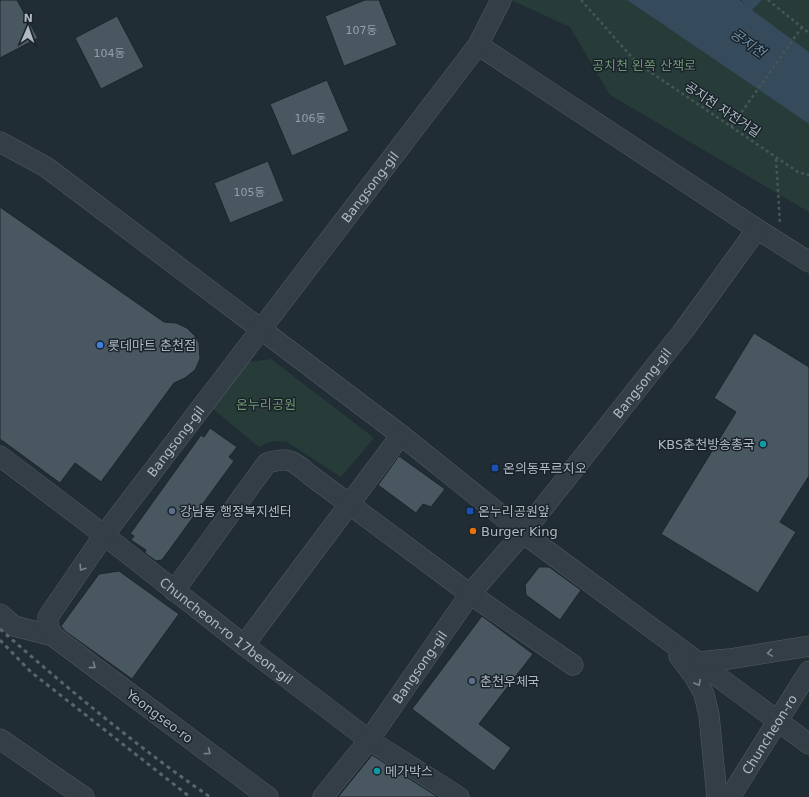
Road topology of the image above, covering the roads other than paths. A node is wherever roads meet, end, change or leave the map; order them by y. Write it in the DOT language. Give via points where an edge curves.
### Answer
graph roads {
  1 [pos="501,0"];
  2 [pos="478,45"];
  3 [pos="0,142"];
  4 [pos="757,229"];
  5 [pos="809,262"];
  6 [pos="262,329"];
  7 [pos="401,435"];
  8 [pos="0,456"];
  9 [pos="350,504"];
  10 [pos="523,533"];
  11 [pos="104,535"];
  12 [pos="174,591"];
  13 [pos="470,594"];
  14 [pos="0,614"];
  15 [pos="53,636"];
  16 [pos="667,640"];
  17 [pos="244,646"];
  18 [pos="809,646"];
  19 [pos="698,662"];
  20 [pos="573,665"];
  21 [pos="809,671"];
  22 [pos="777,721"];
  23 [pos="0,740"];
  24 [pos="369,740"];
  25 [pos="809,744"];
  26 [pos="84,797"];
  27 [pos="268,797"];
  28 [pos="323,797"];
  29 [pos="460,797"];
  30 [pos="717,797"];
  31 [pos="730,797"];
  1 -- 2 [label="street, Bangsong-gil"];
  2 -- 4 [label="street"];
  2 -- 6 [label="street, Bangsong-gil"];
  3 -- 6 [label="street" via="46,167"];
  4 -- 5 [label="street"];
  4 -- 10 [label="street, Bangsong-gil" via="684,330"];
  6 -- 7 [label="street"];
  6 -- 11 [label="street, Bangsong-gil"];
  7 -- 9 [label="street"];
  7 -- 10 [label="street"];
  8 -- 11 [label="street, Chuncheon-ro 17beon-gil"];
  9 -- 12 [label="street" via="295,462 280,459 267,463"];
  9 -- 13 [label="street"];
  9 -- 17 [label="street"];
  10 -- 13 [label="street, Bangsong-gil"];
  10 -- 16 [label="street"];
  11 -- 12 [label="street, Chuncheon-ro 17beon-gil"];
  11 -- 15 [label="street, one-way" via="48,617 48,626"];
  12 -- 17 [label="street, Chuncheon-ro 17beon-gil"];
  13 -- 20 [label="street"];
  13 -- 24 [label="street, Bangsong-gil"];
  14 -- 15 [label="street, Yeongseo-ro" via="14,626"];
  15 -- 27 [label="street, Yeongseo-ro, one-way"];
  16 -- 19 [label="street"];
  16 -- 30 [label="street, one-way" via="704,694 709,715"];
  17 -- 24 [label="street, Chuncheon-ro 17beon-gil"];
  18 -- 19 [label="street, one-way"];
  19 -- 22 [label="street"];
  21 -- 22 [label="street, Chuncheon-ro"];
  22 -- 25 [label="street"];
  22 -- 31 [label="street, Chuncheon-ro"];
  23 -- 26 [label="street"];
  24 -- 28 [label="street, Bangsong-gil"];
  24 -- 29 [label="street, Chuncheon-ro 17beon-gil"];
}
